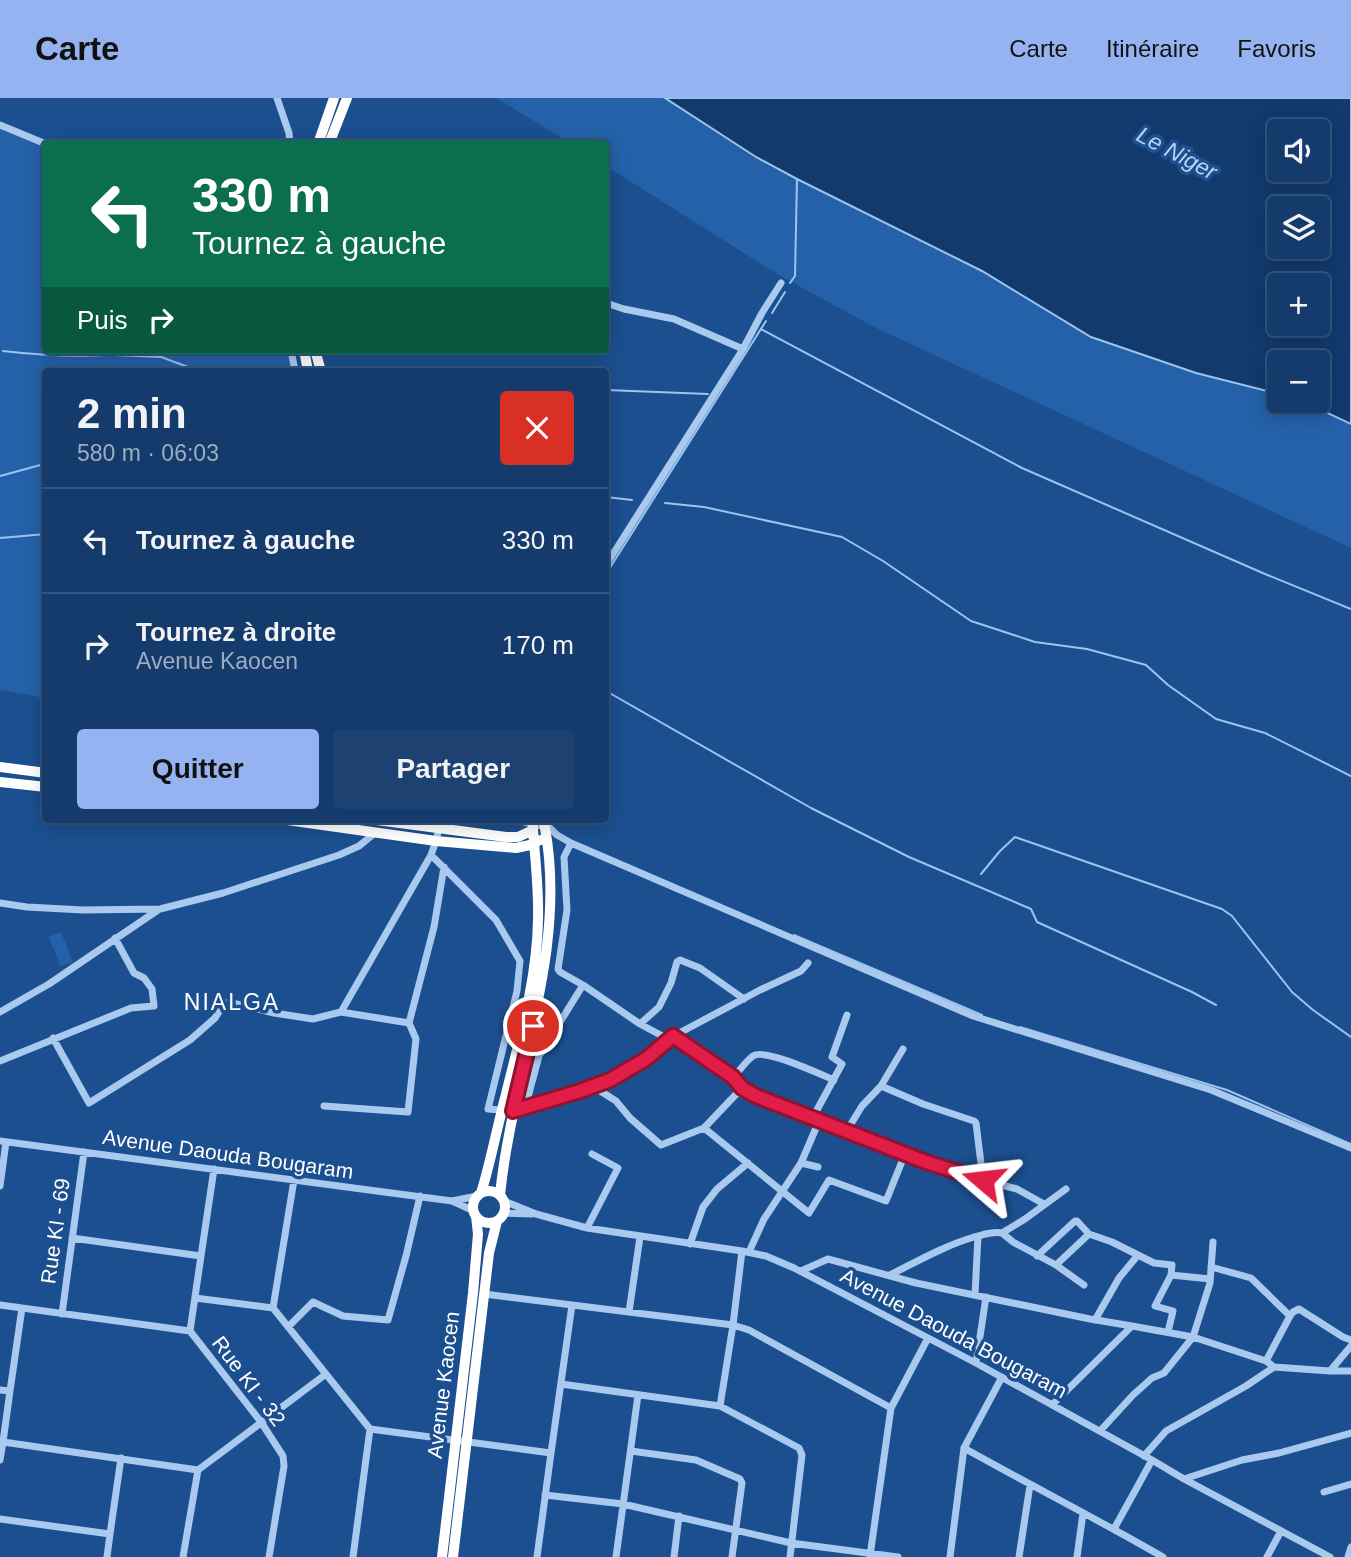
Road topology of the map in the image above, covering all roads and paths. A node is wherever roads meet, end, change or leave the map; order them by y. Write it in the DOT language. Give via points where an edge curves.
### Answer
graph roads {
  1 [pos="277,98"];
  2 [pos="334,98"];
  3 [pos="347,98"];
  4 [pos="0,125"];
  5 [pos="290,140"];
  6 [pos="319,140"];
  7 [pos="331,140"];
  8 [pos="42,142"];
  9 [pos="781,284"];
  10 [pos="609,304"];
  11 [pos="743,349"];
  12 [pos="609,560"];
  13 [pos="0,767"];
  14 [pos="42,772"];
  15 [pos="0,782"];
  16 [pos="42,787"];
  17 [pos="332,823"];
  18 [pos="440,823"];
  19 [pos="529,823"];
  20 [pos="539,826"];
  21 [pos="376,832"];
  22 [pos="436,841"];
  23 [pos="534,843"];
  24 [pos="570,843"];
  25 [pos="516,848"];
  26 [pos="431,855"];
  27 [pos="444,867"];
  28 [pos="536,868"];
  29 [pos="0,903"];
  30 [pos="160,909"];
  31 [pos="115,938"];
  32 [pos="808,963"];
  33 [pos="583,985"];
  34 [pos="744,999"];
  35 [pos="0,1012"];
  36 [pos="341,1012"];
  37 [pos="846,1015"];
  38 [pos="409,1023"];
  39 [pos="640,1024"];
  40 [pos="53,1038"];
  41 [pos="670,1038"];
  42 [pos="903,1049"];
  43 [pos="0,1061"];
  44 [pos="733,1077"];
  45 [pos="834,1080"];
  46 [pos="881,1086"];
  47 [pos="594,1087"];
  48 [pos="742,1088"];
  49 [pos="324,1106"];
  50 [pos="525,1108"];
  51 [pos="507,1111"];
  52 [pos="815,1120"];
  53 [pos="704,1128"];
  54 [pos="846,1132"];
  55 [pos="3,1142"];
  56 [pos="1351,1148"];
  57 [pos="84,1152"];
  58 [pos="592,1154"];
  59 [pos="905,1154"];
  60 [pos="748,1163"];
  61 [pos="801,1163"];
  62 [pos="818,1167"];
  63 [pos="214,1169"];
  64 [pos="294,1180"];
  65 [pos="983,1180"];
  66 [pos="0,1186"];
  67 [pos="1066,1189"];
  68 [pos="782,1192"];
  69 [pos="479,1195"];
  70 [pos="420,1196"];
  71 [pos="502,1198"];
  72 [pos="452,1200"];
  73 [pos="1044,1204"];
  74 [pos="475,1214"];
  75 [pos="536,1214"];
  76 [pos="500,1217"];
  77 [pos="587,1228"];
  78 [pos="1002,1233"];
  79 [pos="1089,1234"];
  80 [pos="978,1236"];
  81 [pos="640,1237"];
  82 [pos="72,1238"];
  83 [pos="1213,1242"];
  84 [pos="690,1244"];
  85 [pos="745,1252"];
  86 [pos="1138,1255"];
  87 [pos="201,1256"];
  88 [pos="1037,1256"];
  89 [pos="1056,1265"];
  90 [pos="1211,1267"];
  91 [pos="802,1271"];
  92 [pos="889,1275"];
  93 [pos="1171,1275"];
  94 [pos="1210,1279"];
  95 [pos="1084,1285"];
  96 [pos="484,1294"];
  97 [pos="975,1295"];
  98 [pos="986,1297"];
  99 [pos="195,1298"];
  100 [pos="0,1305"];
  101 [pos="572,1305"];
  102 [pos="22,1308"];
  103 [pos="273,1308"];
  104 [pos="629,1312"];
  105 [pos="62,1314"];
  106 [pos="1290,1316"];
  107 [pos="1095,1320"];
  108 [pos="733,1325"];
  109 [pos="1132,1326"];
  110 [pos="288,1327"];
  111 [pos="190,1331"];
  112 [pos="1168,1332"];
  113 [pos="1193,1337"];
  114 [pos="928,1338"];
  115 [pos="1351,1340"];
  116 [pos="1351,1346"];
  117 [pos="1266,1361"];
  118 [pos="976,1363"];
  119 [pos="1274,1367"];
  120 [pos="1330,1371"];
  121 [pos="1351,1371"];
  122 [pos="326,1374"];
  123 [pos="1002,1377"];
  124 [pos="561,1384"];
  125 [pos="0,1390"];
  126 [pos="10,1391"];
  127 [pos="638,1395"];
  128 [pos="1052,1405"];
  129 [pos="720,1406"];
  130 [pos="891,1408"];
  131 [pos="261,1422"];
  132 [pos="370,1429"];
  133 [pos="1100,1431"];
  134 [pos="1351,1433"];
  135 [pos="462,1441"];
  136 [pos="3,1442"];
  137 [pos="964,1448"];
  138 [pos="631,1451"];
  139 [pos="551,1453"];
  140 [pos="1144,1456"];
  141 [pos="121,1458"];
  142 [pos="0,1460"];
  143 [pos="1152,1460"];
  144 [pos="198,1470"];
  145 [pos="1184,1479"];
  146 [pos="1351,1484"];
  147 [pos="1030,1485"];
  148 [pos="1324,1492"];
  149 [pos="545,1494"];
  150 [pos="623,1504"];
  151 [pos="1083,1513"];
  152 [pos="680,1516"];
  153 [pos="0,1520"];
  154 [pos="1114,1529"];
  155 [pos="736,1530"];
  156 [pos="1281,1531"];
  157 [pos="110,1534"];
  158 [pos="791,1543"];
  159 [pos="1351,1547"];
  160 [pos="871,1555"];
  161 [pos="107,1557"];
  162 [pos="183,1557"];
  163 [pos="272,1557"];
  164 [pos="353,1557"];
  165 [pos="442,1557"];
  166 [pos="453,1557"];
  167 [pos="537,1557"];
  168 [pos="616,1557"];
  169 [pos="674,1557"];
  170 [pos="732,1557"];
  171 [pos="790,1557"];
  172 [pos="898,1557"];
  173 [pos="950,1557"];
  174 [pos="1019,1557"];
  175 [pos="1077,1557"];
  176 [pos="1163,1557"];
  177 [pos="1267,1557"];
  178 [pos="1330,1557"];
  179 [pos="1348,1557"];
  1 -- 5 [label="street"];
  2 -- 6 [label="highway"];
  3 -- 7 [label="highway"];
  4 -- 8 [label="street"];
  9 -- 11 [label="street"];
  10 -- 11 [label="street" via="674,319"];
  11 -- 12 [label="street"];
  13 -- 14 [label="highway"];
  15 -- 16 [label="highway"];
  17 -- 21 [label="highway"];
  18 -- 20 [label="highway" via="516,838"];
  18 -- 22 [label="street"];
  19 -- 24 [label="street" via="550,828"];
  20 -- 23 [label="highway"];
  20 -- 51 [label="highway" via="548,847 551,882 542,981"];
  21 -- 22 [label="highway"];
  21 -- 30 [label="street" via="339,855"];
  22 -- 25 [label="highway"];
  22 -- 26 [label="street"];
  23 -- 25 [label="highway"];
  23 -- 28 [label="highway"];
  24 -- 33 [label="street" via="564,857 567,909 558,969"];
  24 -- 56 [label="street" via="973,1016 1211,1090"];
  25 -- 28 [label="highway" via="528,854"];
  26 -- 27 [label="street"];
  26 -- 36 [label="street"];
  27 -- 38 [label="street"];
  27 -- 51 [label="street" via="496,920 520,961 488,1109"];
  28 -- 51 [label="highway" via="535,963"];
  29 -- 30 [label="street" via="83,910"];
  30 -- 31 [label="street"];
  31 -- 35 [label="street"];
  31 -- 40 [label="street" via="134,973 152,989 154,1006 131,1009"];
  32 -- 34 [label="street" via="801,971"];
  33 -- 39 [label="street"];
  33 -- 50 [label="street" via="540,1056"];
  34 -- 39 [label="street" via="700,968 680,960 659,1007"];
  34 -- 41 [label="street"];
  36 -- 38 [label="street"];
  36 -- 40 [label="street" via="313,1019 228,1002 190,1040 89,1103"];
  37 -- 45 [label="street" via="832,1057 842,1064"];
  38 -- 49 [label="street" via="416,1039 408,1112"];
  39 -- 41 [label="street"];
  40 -- 43 [label="street"];
  41 -- 44 [label="street"];
  41 -- 47 [label="street" via="646,1059"];
  42 -- 46 [label="street"];
  44 -- 45 [label="street" via="760,1054 785,1059"];
  44 -- 48 [label="street"];
  45 -- 52 [label="street"];
  46 -- 54 [label="street"];
  46 -- 65 [label="street" via="974,1121"];
  47 -- 50 [label="street"];
  47 -- 53 [label="street" via="617,1101 661,1145"];
  48 -- 52 [label="street"];
  48 -- 53 [label="street"];
  50 -- 51 [label="street"];
  51 -- 69 [label="highway"];
  51 -- 71 [label="highway"];
  52 -- 54 [label="street"];
  52 -- 61 [label="street"];
  53 -- 60 [label="street"];
  54 -- 59 [label="street"];
  55 -- 57 [label="street, Avenue Daouda Bougaram"];
  55 -- 66 [label="street"];
  57 -- 63 [label="street, Avenue Daouda Bougaram"];
  57 -- 82 [label="street, Rue KI - 69"];
  58 -- 77 [label="street" via="618,1168"];
  59 -- 65 [label="street"];
  59 -- 68 [label="street" via="886,1201 830,1180 809,1213"];
  60 -- 68 [label="street"];
  60 -- 84 [label="street" via="703,1207"];
  61 -- 62 [label="street"];
  61 -- 68 [label="street"];
  63 -- 64 [label="street, Avenue Daouda Bougaram"];
  63 -- 87 [label="street"];
  64 -- 70 [label="street, Avenue Daouda Bougaram"];
  64 -- 103 [label="street"];
  65 -- 73 [label="street" via="1017,1189"];
  67 -- 73 [label="street"];
  68 -- 85 [label="street"];
  69 -- 71 [label="highway" via="491,1191"];
  69 -- 72 [label="street, Avenue Daouda Bougaram"];
  69 -- 74 [label="highway"];
  70 -- 72 [label="street, Avenue Daouda Bougaram"];
  70 -- 110 [label="street" via="388,1320 344,1316 313,1302"];
  71 -- 75 [label="street, Avenue Daouda Bougaram"];
  71 -- 76 [label="highway" via="505,1209"];
  72 -- 74 [label="street, Avenue Daouda Bougaram"];
  73 -- 78 [label="street"];
  74 -- 76 [label="highway" via="486,1223"];
  74 -- 135 [label="highway, Avenue Kaocen" via="478,1234"];
  75 -- 76 [label="street, Avenue Daouda Bougaram"];
  75 -- 77 [label="street, Avenue Daouda Bougaram"];
  76 -- 96 [label="highway, Avenue Kaocen"];
  77 -- 81 [label="street, Avenue Daouda Bougaram"];
  78 -- 80 [label="street"];
  78 -- 88 [label="street"];
  79 -- 86 [label="street"];
  79 -- 88 [label="street" via="1077,1220"];
  79 -- 89 [label="street"];
  80 -- 92 [label="street" via="955,1242"];
  80 -- 97 [label="street"];
  81 -- 84 [label="street, Avenue Daouda Bougaram"];
  81 -- 104 [label="street"];
  82 -- 87 [label="street"];
  82 -- 105 [label="street, Rue KI - 69"];
  83 -- 90 [label="street"];
  84 -- 85 [label="street, Avenue Daouda Bougaram"];
  85 -- 91 [label="street, Avenue Daouda Bougaram"];
  85 -- 108 [label="street"];
  86 -- 93 [label="street" via="1172,1265"];
  86 -- 107 [label="street"];
  87 -- 99 [label="street"];
  88 -- 89 [label="street"];
  89 -- 95 [label="street"];
  90 -- 94 [label="street"];
  90 -- 106 [label="street" via="1251,1278"];
  91 -- 92 [label="street" via="828,1259"];
  91 -- 114 [label="street, Avenue Daouda Bougaram"];
  92 -- 97 [label="street"];
  93 -- 94 [label="street"];
  93 -- 112 [label="street" via="1155,1306 1173,1311"];
  94 -- 113 [label="street"];
  96 -- 101 [label="street"];
  96 -- 135 [label="highway, Avenue Kaocen"];
  97 -- 98 [label="street"];
  98 -- 107 [label="street"];
  98 -- 118 [label="street"];
  99 -- 103 [label="street"];
  99 -- 111 [label="street"];
  100 -- 102 [label="street, Rue KI - 32"];
  101 -- 104 [label="street"];
  101 -- 124 [label="street"];
  102 -- 105 [label="street, Rue KI - 32"];
  102 -- 126 [label="street"];
  103 -- 110 [label="street"];
  104 -- 108 [label="street"];
  105 -- 111 [label="street, Rue KI - 32"];
  106 -- 115 [label="street" via="1299,1309"];
  106 -- 117 [label="street"];
  107 -- 109 [label="street"];
  108 -- 129 [label="street"];
  108 -- 130 [label="street"];
  109 -- 112 [label="street"];
  109 -- 128 [label="street"];
  110 -- 122 [label="street"];
  111 -- 131 [label="street, Rue KI - 32"];
  112 -- 113 [label="street"];
  113 -- 117 [label="street"];
  113 -- 133 [label="street" via="1164,1373 1133,1395"];
  114 -- 118 [label="street, Avenue Daouda Bougaram"];
  114 -- 130 [label="street"];
  116 -- 120 [label="street"];
  117 -- 119 [label="street"];
  118 -- 123 [label="street, Avenue Daouda Bougaram"];
  119 -- 120 [label="street"];
  119 -- 140 [label="street" via="1166,1431"];
  120 -- 121 [label="street"];
  122 -- 131 [label="street"];
  122 -- 132 [label="street"];
  123 -- 128 [label="street, Avenue Daouda Bougaram"];
  123 -- 137 [label="street"];
  124 -- 127 [label="street"];
  124 -- 139 [label="street"];
  125 -- 126 [label="street"];
  126 -- 136 [label="street"];
  127 -- 129 [label="street"];
  127 -- 138 [label="street"];
  128 -- 133 [label="street, Avenue Daouda Bougaram"];
  129 -- 158 [label="street" via="802,1451"];
  130 -- 160 [label="street"];
  131 -- 144 [label="street"];
  131 -- 163 [label="street, Rue KI - 32" via="284,1461"];
  132 -- 135 [label="street"];
  132 -- 164 [label="street"];
  133 -- 140 [label="street, Avenue Daouda Bougaram"];
  134 -- 145 [label="street"];
  135 -- 139 [label="street"];
  135 -- 165 [label="highway, Avenue Kaocen"];
  135 -- 166 [label="highway, Avenue Kaocen"];
  136 -- 141 [label="street"];
  136 -- 142 [label="street"];
  137 -- 147 [label="street"];
  137 -- 173 [label="street"];
  138 -- 150 [label="street"];
  138 -- 155 [label="street" via="696,1460 740,1479"];
  139 -- 149 [label="street"];
  140 -- 143 [label="street, Avenue Daouda Bougaram"];
  141 -- 144 [label="street"];
  141 -- 157 [label="street"];
  143 -- 145 [label="street, Avenue Daouda Bougaram"];
  143 -- 154 [label="street"];
  144 -- 162 [label="street"];
  145 -- 156 [label="street, Avenue Daouda Bougaram"];
  146 -- 148 [label="street"];
  147 -- 151 [label="street"];
  147 -- 174 [label="street"];
  149 -- 150 [label="street"];
  149 -- 167 [label="street"];
  150 -- 152 [label="street"];
  150 -- 168 [label="street"];
  151 -- 154 [label="street"];
  151 -- 175 [label="street"];
  152 -- 155 [label="street"];
  152 -- 169 [label="street"];
  153 -- 157 [label="street"];
  154 -- 176 [label="street"];
  155 -- 158 [label="street"];
  155 -- 170 [label="street"];
  156 -- 177 [label="street"];
  156 -- 178 [label="street, Avenue Daouda Bougaram"];
  157 -- 161 [label="street"];
  158 -- 160 [label="street"];
  158 -- 171 [label="street"];
  159 -- 179 [label="street"];
  160 -- 172 [label="street"];
}
